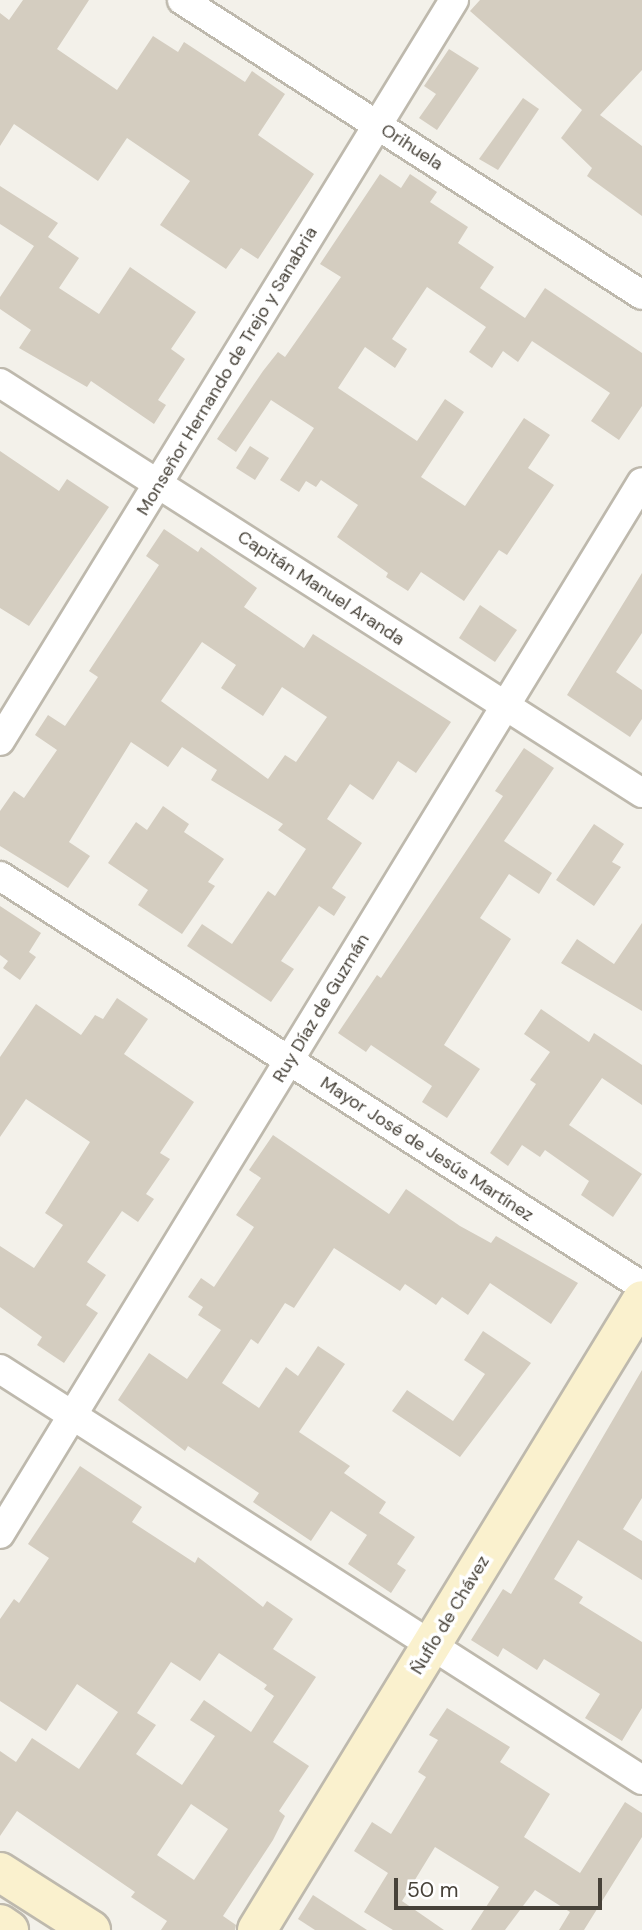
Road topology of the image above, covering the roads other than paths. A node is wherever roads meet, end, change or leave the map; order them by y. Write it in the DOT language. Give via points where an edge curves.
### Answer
graph roads {
  1 [pos="182,0"];
  2 [pos="454,0"];
  3 [pos="377,125"];
  4 [pos="642,295"];
  5 [pos="0,383"];
  6 [pos="642,482"];
  7 [pos="158,484"];
  8 [pos="505,706"];
  9 [pos="0,741"];
  10 [pos="642,793"];
  11 [pos="0,876"];
  12 [pos="289,1061"];
  13 [pos="642,1286"];
  14 [pos="642,1300"];
  15 [pos="0,1369"];
  16 [pos="72,1416"];
  17 [pos="0,1534"];
  18 [pos="431,1646"];
  19 [pos="642,1780"];
  20 [pos="0,1872"];
  21 [pos="0,1924"];
  22 [pos="9,1930"];
  23 [pos="91,1930"];
  24 [pos="257,1930"];
  1 -- 3 [label="street, Orihuela"];
  2 -- 3 [label="street, Monseñor Hernando de Trejo y Sanabria"];
  3 -- 4 [label="street, Orihuela"];
  3 -- 7 [label="street, Monseñor Hernando de Trejo y Sanabria"];
  5 -- 7 [label="street, Capitán Manuel Aranda"];
  6 -- 8 [label="street, Ruy Díaz de Guzmán"];
  7 -- 8 [label="street, Capitán Manuel Aranda"];
  7 -- 9 [label="street, Monseñor Hernando de Trejo y Sanabria"];
  8 -- 10 [label="street, Capitán Manuel Aranda"];
  8 -- 12 [label="street, Ruy Díaz de Guzmán"];
  11 -- 12 [label="street, Mayor José de Jesús Martínez"];
  12 -- 13 [label="street, Mayor José de Jesús Martínez"];
  12 -- 16 [label="street, Ruy Díaz de Guzmán"];
  14 -- 18 [label="street, Ñuflo de Chávez"];
  15 -- 16 [label="street"];
  16 -- 17 [label="street, Ruy Díaz de Guzmán"];
  16 -- 18 [label="street"];
  18 -- 19 [label="street"];
  18 -- 24 [label="street, Ñuflo de Chávez"];
  20 -- 23 [label="street"];
  21 -- 22 [label="street"];
}
